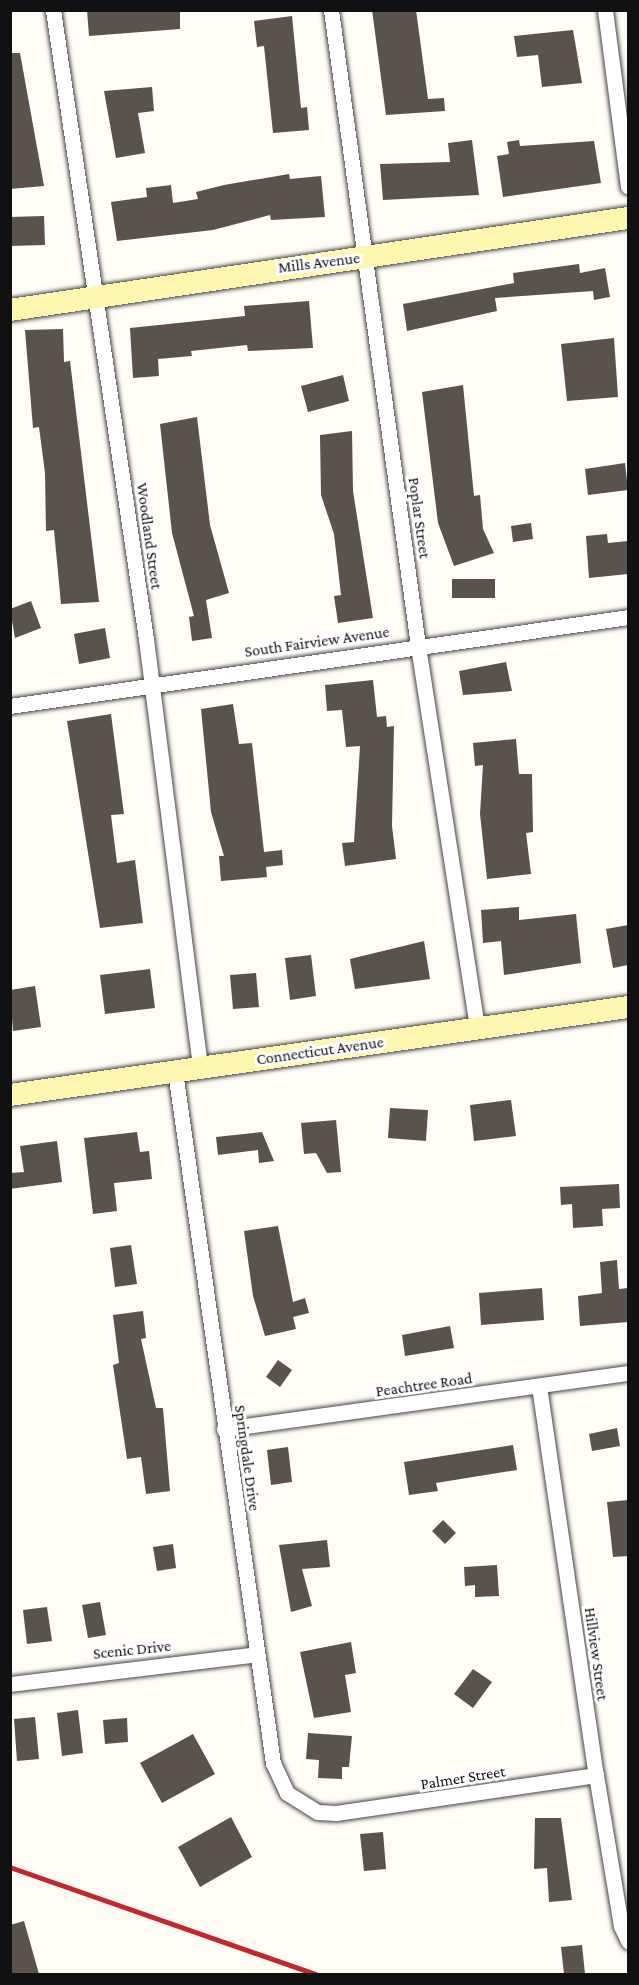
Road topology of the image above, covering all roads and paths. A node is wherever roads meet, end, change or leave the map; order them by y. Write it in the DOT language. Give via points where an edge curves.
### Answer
graph roads {
  1 [pos="53,10"];
  2 [pos="331,10"];
  3 [pos="605,10"];
  4 [pos="628,187"];
  5 [pos="628,218"];
  6 [pos="366,257"];
  7 [pos="95,296"];
  8 [pos="10,310"];
  9 [pos="628,617"];
  10 [pos="418,646"];
  11 [pos="151,685"];
  12 [pos="10,706"];
  13 [pos="628,1007"];
  14 [pos="477,1029"];
  15 [pos="200,1068"];
  16 [pos="175,1071"];
  17 [pos="10,1095"];
  18 [pos="628,1373"];
  19 [pos="539,1386"];
  20 [pos="224,1430"];
  21 [pos="257,1654"];
  22 [pos="10,1684"];
  23 [pos="596,1775"];
  24 [pos="336,1813"];
  25 [pos="628,1941"];
  1 -- 7 [label="street, Woodland Street"];
  2 -- 6 [label="street, Poplar Street"];
  3 -- 4 [label="street"];
  5 -- 6 [label="street, Mills Avenue"];
  6 -- 7 [label="street, Mills Avenue"];
  6 -- 10 [label="street, Poplar Street"];
  7 -- 8 [label="street, Mills Avenue"];
  7 -- 11 [label="street, Woodland Street"];
  9 -- 10 [label="street, South Fairview Avenue"];
  10 -- 11 [label="street, South Fairview Avenue"];
  10 -- 14 [label="street, Poplar Street"];
  11 -- 12 [label="street, South Fairview Avenue"];
  11 -- 15 [label="street, Woodland Street"];
  13 -- 14 [label="street, Connecticut Avenue"];
  14 -- 15 [label="street, Connecticut Avenue"];
  15 -- 16 [label="street, Connecticut Avenue"];
  16 -- 17 [label="street, Connecticut Avenue"];
  16 -- 20 [label="street, Springdale Drive"];
  18 -- 19 [label="street, Peachtree Road"];
  19 -- 20 [label="street, Peachtree Road"];
  19 -- 23 [label="street, Hillview Street"];
  20 -- 21 [label="street, Springdale Drive"];
  21 -- 22 [label="street, Scenic Drive"];
  21 -- 24 [label="street, Springdale Drive" via="278,1777 301,1805"];
  23 -- 24 [label="street, Palmer Street"];
  23 -- 25 [label="street, Hillview Street" via="621,1926"];
}
